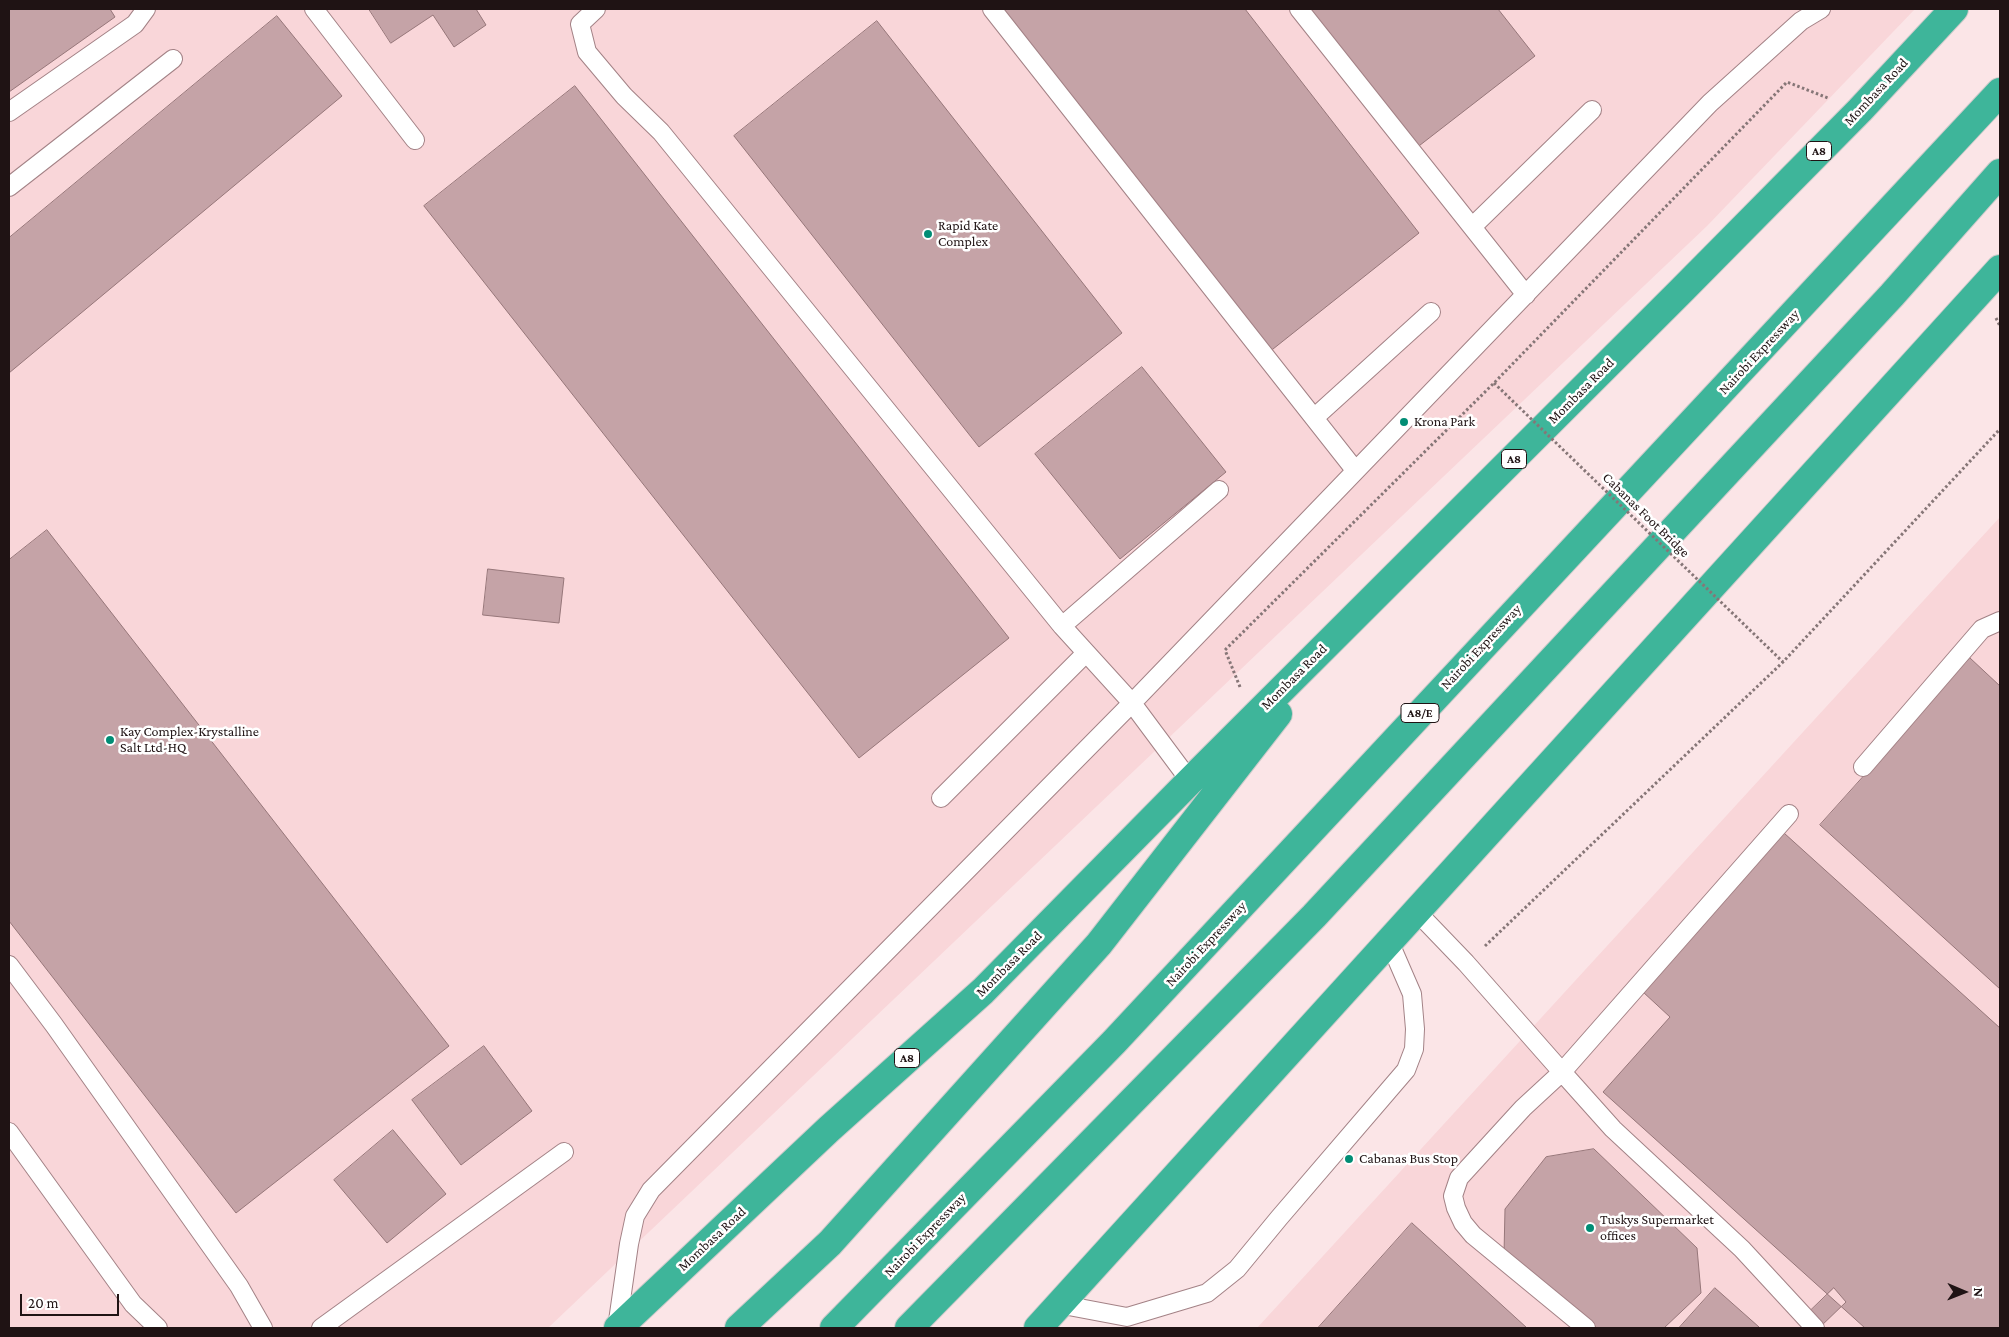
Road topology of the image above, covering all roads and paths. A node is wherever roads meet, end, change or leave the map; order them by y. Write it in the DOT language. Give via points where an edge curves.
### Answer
graph roads {
  1 [pos="146,9"];
  2 [pos="314,9"];
  3 [pos="596,9"];
  4 [pos="992,9"];
  5 [pos="1299,9"];
  6 [pos="1821,9"];
  7 [pos="1949,10"];
  8 [pos="173,59"];
  9 [pos="2000,92"];
  10 [pos="1592,110"];
  11 [pos="1860,110"];
  12 [pos="9,112"];
  13 [pos="414,140"];
  14 [pos="2000,173"];
  15 [pos="9,187"];
  16 [pos="1472,227"];
  17 [pos="2000,269"];
  18 [pos="1526,295"];
  19 [pos="1431,312"];
  20 [pos="1494,383"];
  21 [pos="1314,418"];
  22 [pos="2000,429"];
  23 [pos="1355,470"];
  24 [pos="1219,490"];
  25 [pos="2000,621"];
  26 [pos="1062,626"];
  27 [pos="1345,627"];
  28 [pos="1086,653"];
  29 [pos="1783,662"];
  30 [pos="1132,703"];
  31 [pos="1253,718"];
  32 [pos="1863,767"];
  33 [pos="1190,781"];
  34 [pos="941,798"];
  35 [pos="1790,814"];
  36 [pos="1416,911"];
  37 [pos="1389,941"];
  38 [pos="1466,964"];
  39 [pos="9,965"];
  40 [pos="1562,1072"];
  41 [pos="9,1132"];
  42 [pos="564,1152"];
  43 [pos="1058,1304"];
  44 [pos="158,1328"];
  45 [pos="263,1328"];
  46 [pos="321,1328"];
  47 [pos="618,1328"];
  48 [pos="739,1328"];
  49 [pos="834,1328"];
  50 [pos="909,1328"];
  51 [pos="1038,1328"];
  52 [pos="1586,1328"];
  53 [pos="1815,1328"];
  1 -- 12 [label="lane" via="135,24"];
  2 -- 13 [label="lane"];
  3 -- 26 [label="lane" via="580,24 586,52 661,132"];
  4 -- 21 [label="lane"];
  5 -- 16 [label="lane"];
  6 -- 18 [label="lane" via="1801,22 1710,103"];
  7 -- 11 [label="highway, Mombasa Road / A8"];
  8 -- 15 [label="lane"];
  9 -- 49 [label="highway, Nairobi Expressway / A8/E" via="1114,1042"];
  10 -- 16 [label="lane"];
  11 -- 20 [label="path" via="1787,82"];
  11 -- 27 [label="highway, Mombasa Road / A8"];
  14 -- 50 [label="highway" via="1892,295 1314,916"];
  16 -- 18 [label="lane"];
  17 -- 36 [label="highway"];
  18 -- 23 [label="lane"];
  19 -- 21 [label="lane"];
  20 -- 29 [label="path, Cabanas Foot Bridge, bridge"];
  20 -- 31 [label="path" via="1225,650"];
  21 -- 23 [label="lane"];
  22 -- 29 [label="path"];
  23 -- 30 [label="lane"];
  24 -- 26 [label="lane"];
  25 -- 32 [label="lane" via="1982,629"];
  26 -- 28 [label="lane"];
  27 -- 31 [label="highway, Mombasa Road / A8"];
  27 -- 48 [label="highway" via="1099,944 830,1243"];
  28 -- 30 [label="lane"];
  28 -- 34 [label="lane"];
  29 -- 38 [label="path"];
  30 -- 33 [label="lane"];
  30 -- 47 [label="lane" via="650,1190 635,1216"];
  31 -- 33 [label="highway, Mombasa Road / A8"];
  33 -- 47 [label="highway, Mombasa Road / A8" via="983,991 829,1129"];
  35 -- 40 [label="lane"];
  36 -- 37 [label="highway"];
  36 -- 38 [label="lane"];
  37 -- 43 [label="highway"];
  37 -- 43 [label="lane" via="1412,994 1414,1049 1406,1070 1237,1269 1207,1293 1127,1317"];
  38 -- 40 [label="lane"];
  39 -- 45 [label="lane" via="239,1286"];
  40 -- 52 [label="lane" via="1523,1108 1458,1178 1453,1196 1463,1223 1473,1235"];
  40 -- 53 [label="lane" via="1613,1129 1742,1249"];
  41 -- 44 [label="lane" via="133,1304"];
  42 -- 46 [label="lane"];
  43 -- 51 [label="highway"];
}
